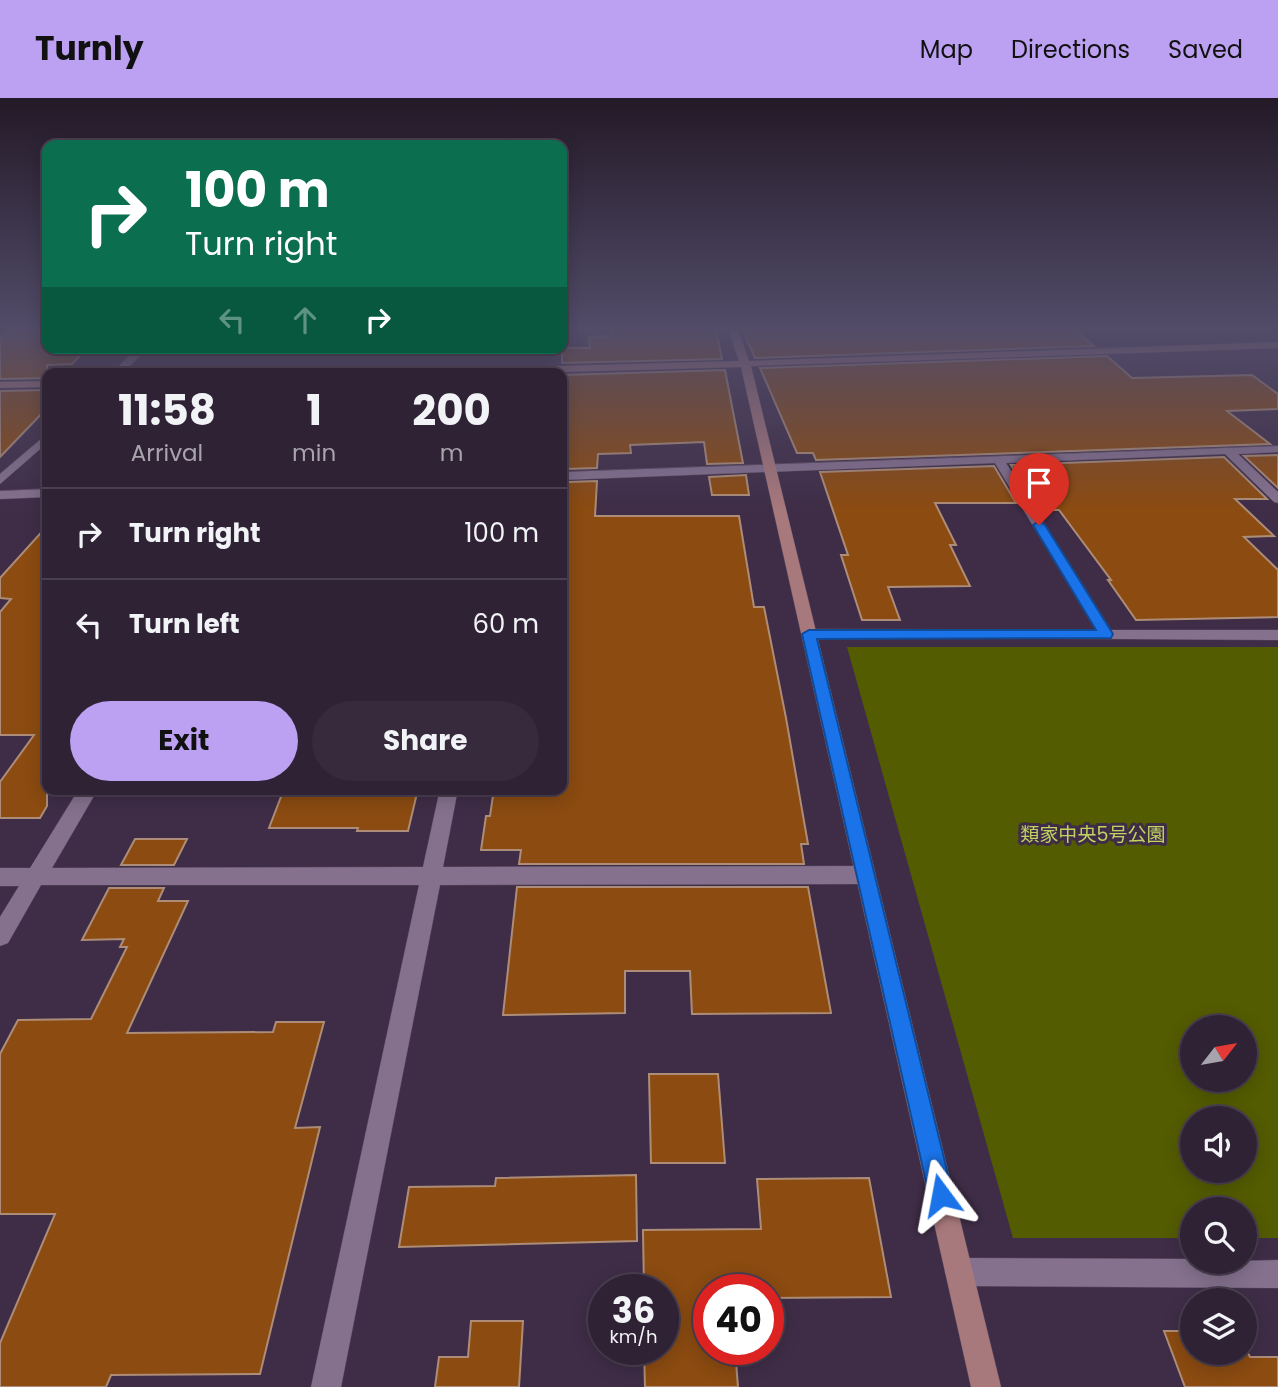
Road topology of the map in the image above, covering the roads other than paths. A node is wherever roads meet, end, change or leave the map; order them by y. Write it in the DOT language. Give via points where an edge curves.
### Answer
graph roads {
  1 [pos="751,389"];
  2 [pos="42,442"];
  3 [pos="1278,449"];
  4 [pos="1228,451"];
  5 [pos="998,459"];
  6 [pos="769,467"];
  7 [pos="567,476"];
  8 [pos="0,481"];
  9 [pos="42,494"];
  10 [pos="0,495"];
  11 [pos="1278,499"];
  12 [pos="809,634"];
  13 [pos="1106,634"];
  14 [pos="1278,635"];
  15 [pos="85,795"];
  16 [pos="448,795"];
  17 [pos="865,875"];
  18 [pos="431,876"];
  19 [pos="0,877"];
  20 [pos="36,878"];
  21 [pos="0,936"];
  22 [pos="959,1272"];
  23 [pos="1278,1274"];
  24 [pos="326,1387"];
  25 [pos="986,1387"];
  1 -- 6 [label="street"];
  2 -- 8 [label="street"];
  3 -- 4 [label="street"];
  4 -- 5 [label="street"];
  4 -- 11 [label="street"];
  5 -- 6 [label="street"];
  5 -- 13 [label="street"];
  6 -- 7 [label="street"];
  6 -- 12 [label="street"];
  9 -- 10 [label="street"];
  12 -- 13 [label="street"];
  12 -- 17 [label="street"];
  13 -- 14 [label="street"];
  15 -- 20 [label="street"];
  16 -- 18 [label="street"];
  17 -- 18 [label="street"];
  17 -- 22 [label="street"];
  18 -- 20 [label="street"];
  18 -- 24 [label="street"];
  19 -- 20 [label="street"];
  20 -- 21 [label="street"];
  22 -- 23 [label="street"];
  22 -- 25 [label="street"];
}
